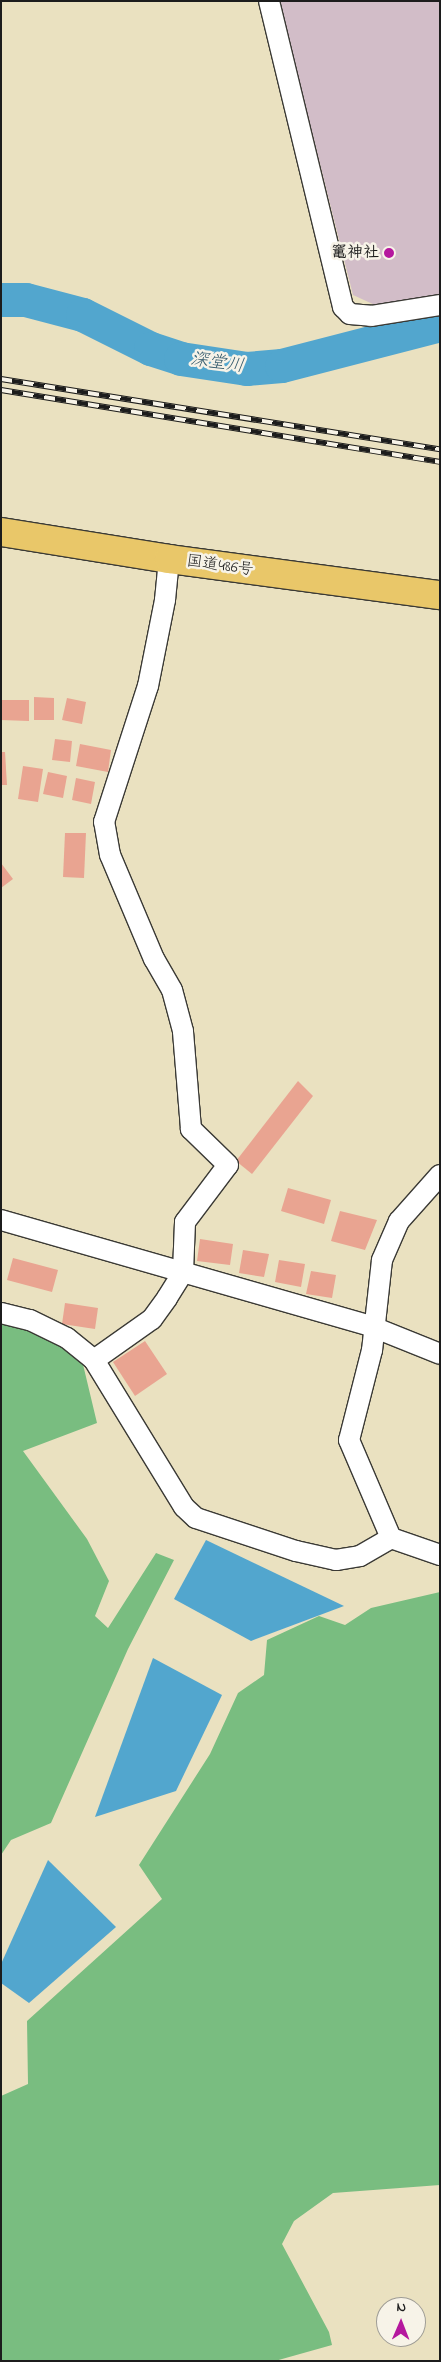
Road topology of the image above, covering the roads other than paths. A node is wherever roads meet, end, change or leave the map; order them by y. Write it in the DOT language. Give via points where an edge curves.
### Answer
graph roads {
  1 [pos="269,1"];
  2 [pos="440,305"];
  3 [pos="1,532"];
  4 [pos="169,559"];
  5 [pos="440,595"];
  6 [pos="440,1175"];
  7 [pos="1,1220"];
  8 [pos="183,1272"];
  9 [pos="1,1313"];
  10 [pos="373,1327"];
  11 [pos="440,1354"];
  12 [pos="94,1360"];
  13 [pos="392,1538"];
  14 [pos="440,1555"];
  1 -- 2 [label="street" via="343,307 350,314 371,316"];
  3 -- 4 [label="highway, 国道486号"];
  4 -- 5 [label="highway, 国道486号"];
  4 -- 8 [label="street" via="165,600 148,686 104,822 110,855 154,959 172,990 183,1031 191,1129 228,1165 185,1222"];
  6 -- 10 [label="street" via="399,1221 390,1240 382,1260"];
  7 -- 8 [label="street"];
  8 -- 10 [label="street"];
  8 -- 12 [label="street" via="152,1318"];
  9 -- 12 [label="street" via="30,1320 67,1338"];
  10 -- 11 [label="street"];
  10 -- 13 [label="street" via="372,1350 349,1440"];
  12 -- 13 [label="street" via="184,1507 196,1518 296,1551 336,1560 360,1556"];
  13 -- 14 [label="street"];
}
